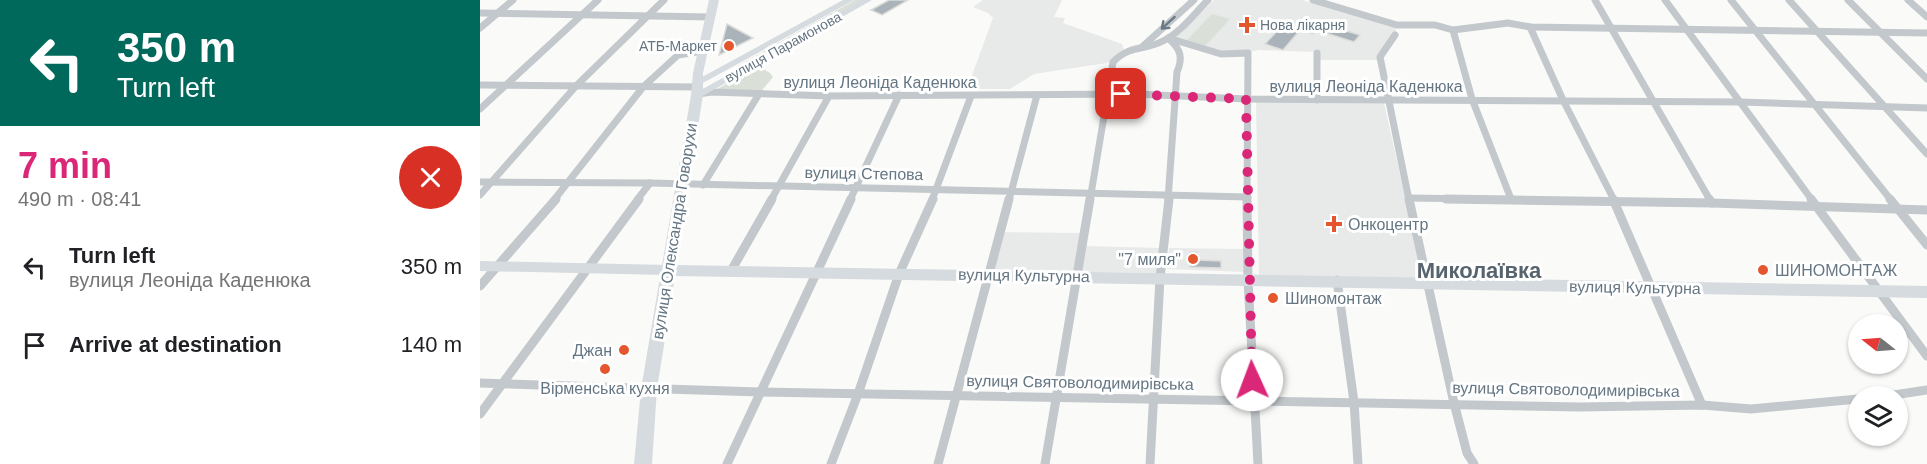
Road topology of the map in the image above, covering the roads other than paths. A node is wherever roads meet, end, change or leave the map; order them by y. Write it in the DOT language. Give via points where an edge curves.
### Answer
graph roads {
  1 [pos="513,0"];
  2 [pos="598,0"];
  3 [pos="664,0"];
  4 [pos="714,0"];
  5 [pos="850,0"];
  6 [pos="868,0"];
  7 [pos="1194,0"];
  8 [pos="1208,0"];
  9 [pos="1312,0"];
  10 [pos="1595,0"];
  11 [pos="1665,0"];
  12 [pos="1731,0"];
  13 [pos="1789,0"];
  14 [pos="1848,0"];
  15 [pos="1908,0"];
  16 [pos="480,13"];
  17 [pos="498,13"];
  18 [pos="583,14"];
  19 [pos="649,15"];
  20 [pos="710,16"];
  21 [pos="1927,17"];
  22 [pos="1530,27"];
  23 [pos="480,28"];
  24 [pos="1611,28"];
  25 [pos="1755,29"];
  26 [pos="1817,29"];
  27 [pos="1453,30"];
  28 [pos="1687,30"];
  29 [pos="1880,31"];
  30 [pos="1927,33"];
  31 [pos="1395,35"];
  32 [pos="1168,38"];
  33 [pos="1142,46"];
  34 [pos="703,51"];
  35 [pos="1317,53"];
  36 [pos="1927,79"];
  37 [pos="480,84"];
  38 [pos="503,85"];
  39 [pos="576,86"];
  40 [pos="643,87"];
  41 [pos="697,88"];
  42 [pos="759,94"];
  43 [pos="1107,94"];
  44 [pos="899,95"];
  45 [pos="1038,95"];
  46 [pos="829,96"];
  47 [pos="971,96"];
  48 [pos="1177,96"];
  49 [pos="1246,99"];
  50 [pos="1472,99"];
  51 [pos="1317,100"];
  52 [pos="1386,100"];
  53 [pos="1563,100"];
  54 [pos="1653,102"];
  55 [pos="1741,102"];
  56 [pos="1813,105"];
  57 [pos="1886,107"];
  58 [pos="1927,108"];
  59 [pos="480,109"];
  60 [pos="1927,154"];
  61 [pos="480,182"];
  62 [pos="492,182"];
  63 [pos="569,183"];
  64 [pos="650,183"];
  65 [pos="681,185"];
  66 [pos="703,185"];
  67 [pos="777,187"];
  68 [pos="856,188"];
  69 [pos="937,189"];
  70 [pos="1012,192"];
  71 [pos="1090,192"];
  72 [pos="1169,194"];
  73 [pos="480,195"];
  74 [pos="1248,197"];
  75 [pos="1410,198"];
  76 [pos="1511,200"];
  77 [pos="1614,201"];
  78 [pos="1712,202"];
  79 [pos="1817,206"];
  80 [pos="1899,210"];
  81 [pos="1927,210"];
  82 [pos="1927,245"];
  83 [pos="480,266"];
  84 [pos="496,266"];
  85 [pos="587,268"];
  86 [pos="668,270"];
  87 [pos="731,271"];
  88 [pos="816,272"];
  89 [pos="899,274"];
  90 [pos="987,275"];
  91 [pos="1076,276"];
  92 [pos="1161,278"];
  93 [pos="1248,280"];
  94 [pos="1337,280"];
  95 [pos="1428,283"];
  96 [pos="480,286"];
  97 [pos="1652,287"];
  98 [pos="1879,292"];
  99 [pos="1927,292"];
  100 [pos="1927,356"];
  101 [pos="480,383"];
  102 [pos="502,383"];
  103 [pos="649,389"];
  104 [pos="1927,390"];
  105 [pos="760,392"];
  106 [pos="1908,393"];
  107 [pos="858,394"];
  108 [pos="954,396"];
  109 [pos="1056,396"];
  110 [pos="1154,399"];
  111 [pos="1253,400"];
  112 [pos="1848,400"];
  113 [pos="1354,402"];
  114 [pos="1454,403"];
  115 [pos="1702,405"];
  116 [pos="480,414"];
  117 [pos="643,464"];
  118 [pos="727,464"];
  119 [pos="831,464"];
  120 [pos="938,464"];
  121 [pos="1045,464"];
  122 [pos="1150,464"];
  123 [pos="1258,464"];
  124 [pos="1358,464"];
  125 [pos="1474,464"];
  1 -- 17 [label="street"];
  2 -- 18 [label="street"];
  3 -- 19 [label="street"];
  4 -- 20 [label="main road, вулиця Олександра Говорухи"];
  5 -- 41 [label="street, вулиця Парамонова"];
  6 -- 41 [label="street, вулиця Парамонова"];
  7 -- 33 [label="street, one-way"];
  8 -- 32 [label="street"];
  9 -- 27 [label="street" via="1397,25 1435,25"];
  10 -- 24 [label="street"];
  11 -- 28 [label="street"];
  12 -- 25 [label="street"];
  13 -- 26 [label="street"];
  14 -- 29 [label="street"];
  15 -- 21 [label="street"];
  16 -- 17 [label="street"];
  17 -- 18 [label="street"];
  17 -- 23 [label="street"];
  18 -- 19 [label="street"];
  18 -- 38 [label="street"];
  19 -- 20 [label="street"];
  19 -- 39 [label="street"];
  20 -- 34 [label="main road, вулиця Олександра Говорухи"];
  22 -- 24 [label="street"];
  22 -- 27 [label="street" via="1508,23"];
  22 -- 53 [label="street"];
  24 -- 28 [label="street"];
  24 -- 54 [label="street"];
  25 -- 26 [label="street"];
  25 -- 28 [label="street"];
  25 -- 56 [label="street"];
  26 -- 29 [label="street"];
  26 -- 57 [label="street"];
  27 -- 50 [label="street"];
  28 -- 55 [label="street"];
  29 -- 30 [label="street"];
  29 -- 36 [label="street"];
  31 -- 52 [label="street" via="1380,57"];
  32 -- 33 [label="street"];
  32 -- 48 [label="street" via="1183,54 1177,72"];
  32 -- 49 [label="street" via="1221,54 1248,53"];
  33 -- 43 [label="street" via="1124,50 1113,62"];
  34 -- 40 [label="street" via="678,55"];
  34 -- 41 [label="main road, вулиця Олександра Говорухи"];
  35 -- 51 [label="street"];
  37 -- 38 [label="street, вулиця Леоніда Каденюка"];
  38 -- 39 [label="street, вулиця Леоніда Каденюка"];
  38 -- 59 [label="street"];
  39 -- 40 [label="street, вулиця Леоніда Каденюка"];
  39 -- 62 [label="street"];
  40 -- 41 [label="street, вулиця Леоніда Каденюка"];
  40 -- 63 [label="street"];
  41 -- 42 [label="street, вулиця Леоніда Каденюка"];
  41 -- 65 [label="main road, вулиця Олександра Говорухи"];
  42 -- 46 [label="street, вулиця Леоніда Каденюка"];
  42 -- 66 [label="street"];
  43 -- 45 [label="street, вулиця Леоніда Каденюка"];
  43 -- 48 [label="street, вулиця Леоніда Каденюка"];
  43 -- 71 [label="street"];
  44 -- 46 [label="street, вулиця Леоніда Каденюка"];
  44 -- 47 [label="street, вулиця Леоніда Каденюка"];
  44 -- 68 [label="street"];
  45 -- 47 [label="street, вулиця Леоніда Каденюка"];
  45 -- 70 [label="street"];
  46 -- 67 [label="street"];
  47 -- 69 [label="street"];
  48 -- 49 [label="street, вулиця Леоніда Каденюка"];
  48 -- 72 [label="street"];
  49 -- 51 [label="street, вулиця Леоніда Каденюка"];
  49 -- 74 [label="street"];
  50 -- 52 [label="street, вулиця Леоніда Каденюка"];
  50 -- 53 [label="street, вулиця Леоніда Каденюка"];
  50 -- 76 [label="street"];
  51 -- 52 [label="street, вулиця Леоніда Каденюка"];
  52 -- 75 [label="street"];
  53 -- 54 [label="street, вулиця Леоніда Каденюка"];
  53 -- 77 [label="street"];
  54 -- 55 [label="street, вулиця Леоніда Каденюка"];
  54 -- 78 [label="street"];
  55 -- 56 [label="street, вулиця Леоніда Каденюка"];
  55 -- 79 [label="street"];
  56 -- 57 [label="street, вулиця Леоніда Каденюка"];
  56 -- 80 [label="street"];
  57 -- 58 [label="street, вулиця Леоніда Каденюка"];
  57 -- 60 [label="street"];
  61 -- 62 [label="street, вулиця Степова"];
  62 -- 63 [label="street, вулиця Степова"];
  62 -- 73 [label="street"];
  63 -- 64 [label="street, вулиця Степова"];
  63 -- 84 [label="street"];
  64 -- 65 [label="street, вулиця Степова"];
  64 -- 85 [label="street"];
  65 -- 66 [label="street, вулиця Степова"];
  65 -- 86 [label="main road, вулиця Олександра Говорухи"];
  66 -- 67 [label="street, вулиця Степова"];
  67 -- 68 [label="street, вулиця Степова"];
  67 -- 87 [label="street"];
  68 -- 69 [label="street, вулиця Степова"];
  68 -- 88 [label="street"];
  69 -- 70 [label="street, вулиця Степова"];
  69 -- 89 [label="street"];
  70 -- 71 [label="street, вулиця Степова"];
  70 -- 90 [label="street"];
  71 -- 72 [label="street, вулиця Степова"];
  71 -- 91 [label="street"];
  72 -- 74 [label="street, вулиця Степова"];
  72 -- 92 [label="street"];
  74 -- 93 [label="street"];
  75 -- 76 [label="street"];
  75 -- 95 [label="street"];
  76 -- 77 [label="street"];
  77 -- 78 [label="street"];
  77 -- 97 [label="street"];
  78 -- 79 [label="street"];
  79 -- 80 [label="street"];
  79 -- 98 [label="street"];
  80 -- 81 [label="street"];
  80 -- 82 [label="street"];
  83 -- 84 [label="street, вулиця Культурна"];
  84 -- 85 [label="street, вулиця Культурна"];
  84 -- 96 [label="street"];
  85 -- 86 [label="street, вулиця Культурна"];
  85 -- 102 [label="street"];
  86 -- 87 [label="main road, вулиця Культурна"];
  86 -- 103 [label="main road, вулиця Олександра Говорухи"];
  87 -- 88 [label="main road, вулиця Культурна"];
  88 -- 89 [label="main road, вулиця Культурна"];
  88 -- 105 [label="street"];
  89 -- 90 [label="main road, вулиця Культурна"];
  89 -- 107 [label="street"];
  90 -- 91 [label="main road, вулиця Культурна"];
  90 -- 108 [label="street"];
  91 -- 92 [label="main road, вулиця Культурна"];
  91 -- 109 [label="street"];
  92 -- 93 [label="main road, вулиця Культурна"];
  92 -- 110 [label="street"];
  93 -- 94 [label="main road, вулиця Культурна"];
  93 -- 111 [label="street"];
  94 -- 95 [label="main road, вулиця Культурна"];
  94 -- 113 [label="street"];
  95 -- 97 [label="main road, вулиця Культурна"];
  95 -- 114 [label="street"];
  97 -- 98 [label="main road, вулиця Культурна"];
  97 -- 115 [label="street"];
  98 -- 99 [label="main road, вулиця Культурна"];
  98 -- 100 [label="street"];
  101 -- 102 [label="street, вулиця Святоволодимирівська"];
  102 -- 103 [label="street, вулиця Святоволодимирівська"];
  102 -- 116 [label="street"];
  103 -- 105 [label="street, вулиця Святоволодимирівська"];
  103 -- 117 [label="main road, вулиця Олександра Говорухи"];
  104 -- 106 [label="street"];
  105 -- 107 [label="street, вулиця Святоволодимирівська"];
  105 -- 118 [label="street"];
  107 -- 108 [label="street, вулиця Святоволодимирівська"];
  107 -- 119 [label="street"];
  108 -- 109 [label="street, вулиця Святоволодимирівська"];
  108 -- 120 [label="street"];
  109 -- 110 [label="street, вулиця Святоволодимирівська"];
  109 -- 121 [label="street"];
  110 -- 111 [label="street, вулиця Святоволодимирівська"];
  110 -- 122 [label="street"];
  111 -- 113 [label="street, вулиця Святоволодимирівська"];
  111 -- 123 [label="street"];
  112 -- 115 [label="street, вулиця Святоволодимирівська" via="1751,409"];
  113 -- 114 [label="street, вулиця Святоволодимирівська"];
  113 -- 124 [label="street"];
  114 -- 115 [label="street, вулиця Святоволодимирівська"];
  114 -- 125 [label="street" via="1467,453"];
}
